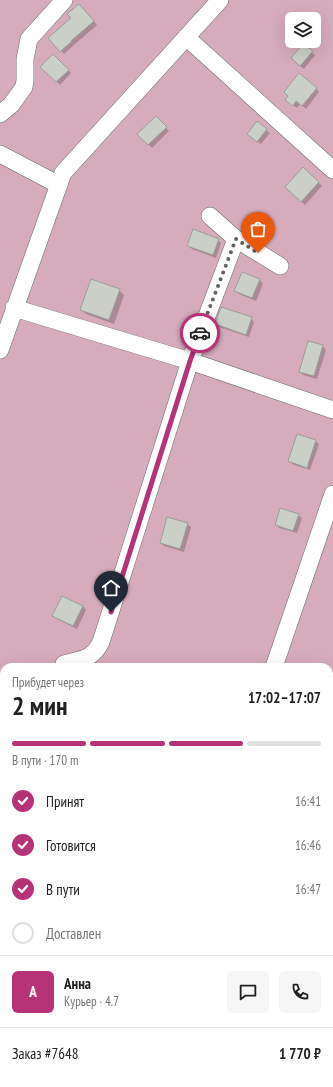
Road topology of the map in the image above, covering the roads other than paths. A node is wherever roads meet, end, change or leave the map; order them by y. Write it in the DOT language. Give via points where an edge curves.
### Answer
graph roads {
  1 [pos="64,0"];
  2 [pos="220,0"];
  3 [pos="186,38"];
  4 [pos="0,114"];
  5 [pos="0,154"];
  6 [pos="333,170"];
  7 [pos="59,185"];
  8 [pos="210,216"];
  9 [pos="236,239"];
  10 [pos="280,266"];
  11 [pos="14,308"];
  12 [pos="0,350"];
  13 [pos="190,361"];
  14 [pos="333,410"];
  15 [pos="333,494"];
  16 [pos="68,663"];
  17 [pos="275,663"];
  1 -- 4 [label="street" via="29,39 24,87"];
  2 -- 3 [label="street"];
  3 -- 6 [label="street"];
  3 -- 7 [label="street" via="63,173"];
  5 -- 7 [label="street"];
  7 -- 11 [label="street"];
  8 -- 9 [label="street"];
  9 -- 10 [label="street"];
  9 -- 13 [label="street"];
  11 -- 12 [label="street"];
  11 -- 13 [label="street"];
  13 -- 14 [label="street"];
  13 -- 16 [label="street" via="101,642 89,657"];
  15 -- 17 [label="street"];
}
